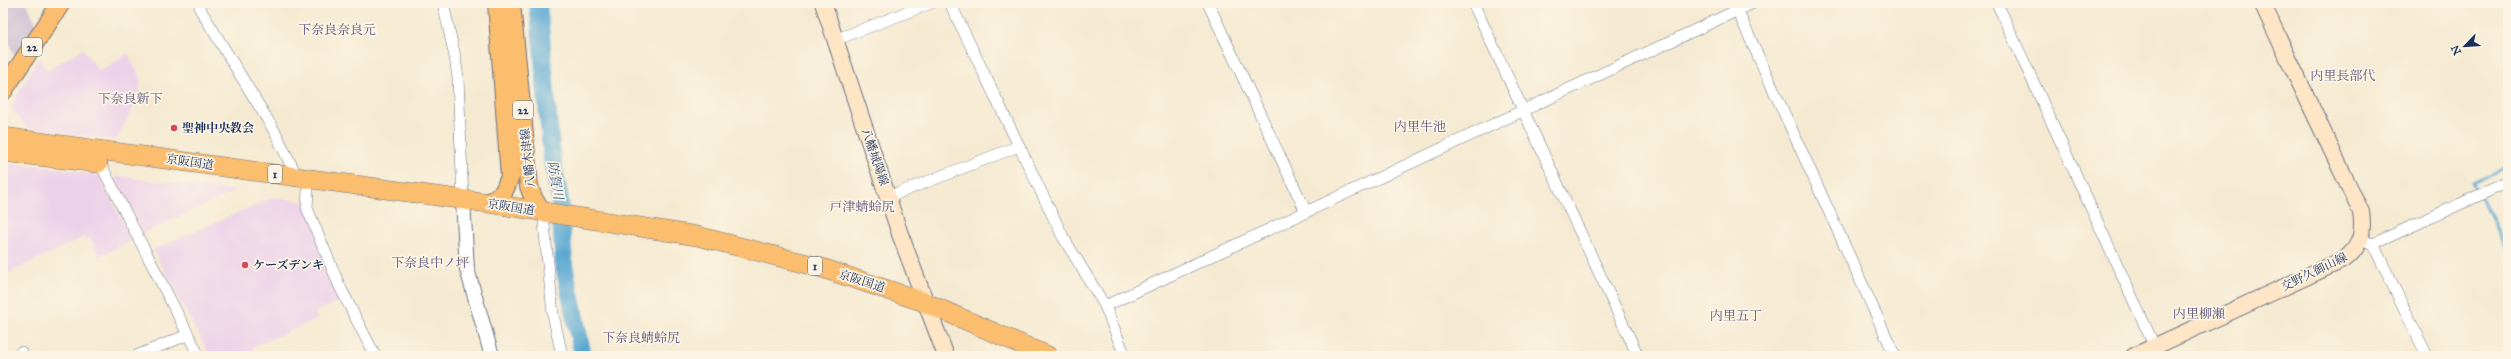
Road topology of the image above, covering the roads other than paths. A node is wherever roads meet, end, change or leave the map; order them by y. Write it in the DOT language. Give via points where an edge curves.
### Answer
graph roads {
  1 [pos="61,3"];
  2 [pos="200,3"];
  3 [pos="443,3"];
  4 [pos="497,3"];
  5 [pos="511,3"];
  6 [pos="822,3"];
  7 [pos="931,3"];
  8 [pos="950,3"];
  9 [pos="1208,3"];
  10 [pos="1473,3"];
  11 [pos="1752,3"];
  12 [pos="1997,3"];
  13 [pos="2262,3"];
  14 [pos="1735,7"];
  15 [pos="835,40"];
  16 [pos="3,91"];
  17 [pos="1523,111"];
  18 [pos="3,137"];
  19 [pos="1019,146"];
  20 [pos="3,152"];
  21 [pos="100,163"];
  22 [pos="2508,182"];
  23 [pos="302,184"];
  24 [pos="888,197"];
  25 [pos="488,203"];
  26 [pos="463,206"];
  27 [pos="1306,212"];
  28 [pos="546,219"];
  29 [pos="2367,241"];
  30 [pos="1106,306"];
  31 [pos="927,309"];
  32 [pos="187,335"];
  33 [pos="2157,351"];
  34 [pos="136,356"];
  35 [pos="199,356"];
  36 [pos="375,356"];
  37 [pos="492,356"];
  38 [pos="562,356"];
  39 [pos="946,356"];
  40 [pos="1019,356"];
  41 [pos="1048,356"];
  42 [pos="1125,356"];
  43 [pos="1638,356"];
  44 [pos="1896,356"];
  45 [pos="2134,356"];
  46 [pos="2426,356"];
  1 -- 16 [label="main road, 22"];
  2 -- 23 [label="street" via="200,9 276,132"];
  3 -- 26 [label="street" via="458,78"];
  4 -- 25 [label="main road, 八幡木津線 / 22" via="510,177 504,193"];
  5 -- 28 [label="main road, 八幡木津線 / 22" via="529,186"];
  6 -- 15 [label="main road, 八幡城陽線"];
  7 -- 15 [label="street"];
  8 -- 19 [label="street"];
  9 -- 27 [label="street"];
  10 -- 17 [label="street"];
  11 -- 14 [label="street"];
  12 -- 33 [label="street"];
  13 -- 29 [label="main road" via="2361,212"];
  14 -- 17 [label="street"];
  14 -- 44 [label="street"];
  15 -- 24 [label="main road, 八幡城陽線"];
  17 -- 27 [label="street"];
  17 -- 43 [label="street"];
  18 -- 23 [label="highway, 京阪国道 / 1"];
  19 -- 24 [label="street"];
  19 -- 30 [label="street" via="1063,237"];
  20 -- 21 [label="highway, 京阪国道 / 1"];
  21 -- 23 [label="highway, 京阪国道 / 1"];
  21 -- 32 [label="street"];
  22 -- 29 [label="street"];
  23 -- 26 [label="highway, 京阪国道 / 1"];
  23 -- 36 [label="street" via="307,208 340,286"];
  24 -- 31 [label="main road, 八幡城陽線"];
  25 -- 26 [label="highway, 京阪国道 / 1"];
  25 -- 28 [label="highway, 京阪国道 / 1"];
  26 -- 28 [label="highway, 京阪国道 / 1"];
  26 -- 37 [label="street" via="467,269"];
  27 -- 30 [label="street"];
  28 -- 31 [label="highway, 京阪国道 / 1" via="571,221 630,236 768,264"];
  28 -- 38 [label="street" via="553,314"];
  29 -- 33 [label="main road, 交野久御山線" via="2345,259"];
  29 -- 46 [label="street"];
  30 -- 42 [label="street"];
  31 -- 39 [label="main road, 八幡城陽線"];
  31 -- 40 [label="highway, 京阪国道 / 1"];
  31 -- 41 [label="highway, 京阪国道 / 1"];
  32 -- 34 [label="street"];
  32 -- 35 [label="street"];
  33 -- 45 [label="main road, 交野久御山線"];
}
